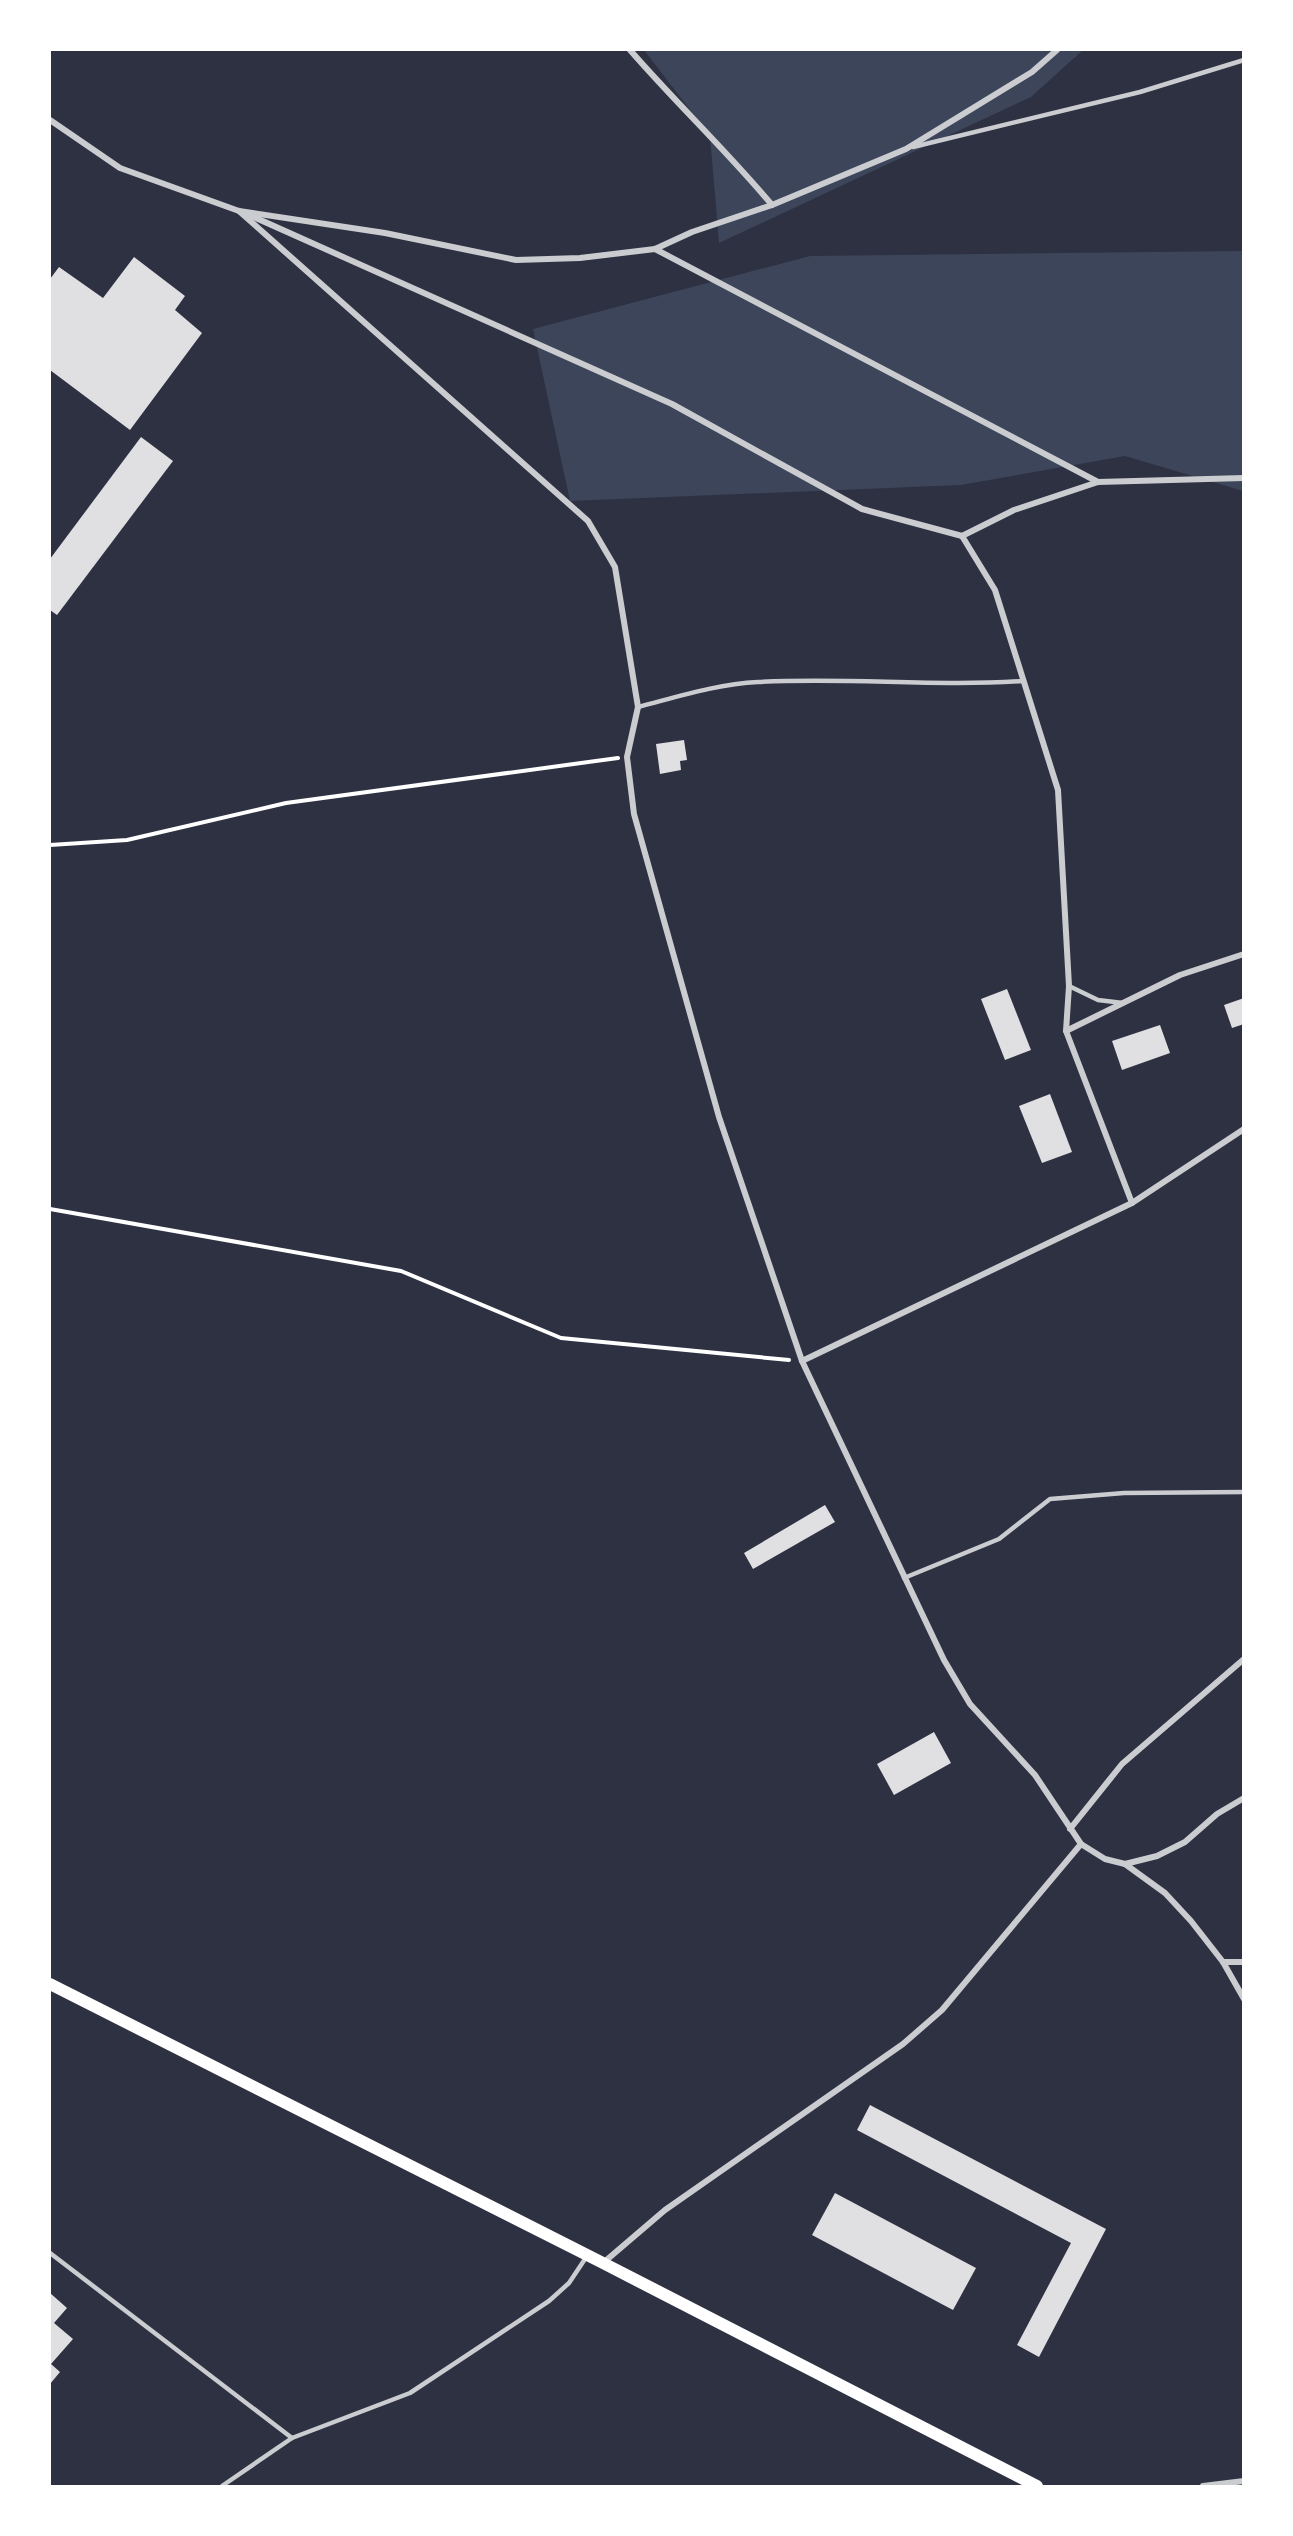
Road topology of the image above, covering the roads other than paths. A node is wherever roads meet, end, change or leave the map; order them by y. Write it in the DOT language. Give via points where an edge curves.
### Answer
graph roads {
  1 [pos="630,50"];
  2 [pos="1057,50"];
  3 [pos="1244,60"];
  4 [pos="50,120"];
  5 [pos="906,149"];
  6 [pos="772,204"];
  7 [pos="239,211"];
  8 [pos="655,249"];
  9 [pos="1244,478"];
  10 [pos="1098,482"];
  11 [pos="962,537"];
  12 [pos="1023,681"];
  13 [pos="638,707"];
  14 [pos="1244,954"];
  15 [pos="1069,986"];
  16 [pos="1123,1003"];
  17 [pos="1066,1031"];
  18 [pos="1244,1129"];
  19 [pos="1132,1203"];
  20 [pos="802,1361"];
  21 [pos="1244,1492"];
  22 [pos="904,1578"];
  23 [pos="1244,1659"];
  24 [pos="1244,1798"];
  25 [pos="1070,1829"];
  26 [pos="1081,1844"];
  27 [pos="1125,1864"];
  28 [pos="1223,1962"];
  29 [pos="1244,1962"];
  30 [pos="50,1984"];
  31 [pos="1244,1999"];
  32 [pos="50,2253"];
  33 [pos="587,2256"];
  34 [pos="603,2263"];
  35 [pos="292,2438"];
  36 [pos="1244,2481"];
  37 [pos="222,2487"];
  38 [pos="1037,2487"];
  39 [pos="1203,2487"];
  1 -- 6 [label="street"];
  2 -- 5 [label="street" via="1032,72"];
  3 -- 5 [label="lane" via="1140,92"];
  4 -- 7 [label="street" via="120,168"];
  5 -- 6 [label="street"];
  6 -- 8 [label="street"];
  7 -- 8 [label="street" via="385,233 516,260 580,258"];
  7 -- 11 [label="street" via="672,404 862,509"];
  7 -- 13 [label="street" via="588,521 615,567"];
  8 -- 10 [label="street"];
  9 -- 10 [label="street"];
  10 -- 11 [label="street" via="1014,510"];
  11 -- 12 [label="street" via="995,590"];
  12 -- 13 [label="lane" via="968,685 756,682 700,690"];
  12 -- 15 [label="street" via="1058,790"];
  13 -- 20 [label="street" via="627,757 634,814 719,1117"];
  14 -- 16 [label="street" via="1180,975"];
  15 -- 16 [label="lane" via="1098,1000"];
  15 -- 17 [label="street"];
  16 -- 17 [label="street"];
  17 -- 19 [label="street"];
  18 -- 19 [label="street"];
  19 -- 20 [label="street"];
  20 -- 22 [label="street"];
  21 -- 22 [label="lane" via="1124,1493 1050,1499 999,1539"];
  22 -- 25 [label="street" via="970,1704 1035,1775"];
  23 -- 25 [label="street" via="1122,1764"];
  24 -- 27 [label="street" via="1217,1814 1185,1842 1157,1856"];
  25 -- 26 [label="street"];
  26 -- 27 [label="street" via="1105,1859"];
  26 -- 34 [label="street" via="942,2010 903,2044 665,2210"];
  27 -- 28 [label="street" via="1165,1893"];
  28 -- 29 [label="street"];
  28 -- 31 [label="street"];
  30 -- 33 [label="main road"];
  32 -- 35 [label="lane"];
  33 -- 34 [label="main road"];
  33 -- 35 [label="lane" via="569,2283 549,2301 410,2393"];
  34 -- 38 [label="main road"];
  35 -- 37 [label="lane"];
  36 -- 39 [label="street"];
}
